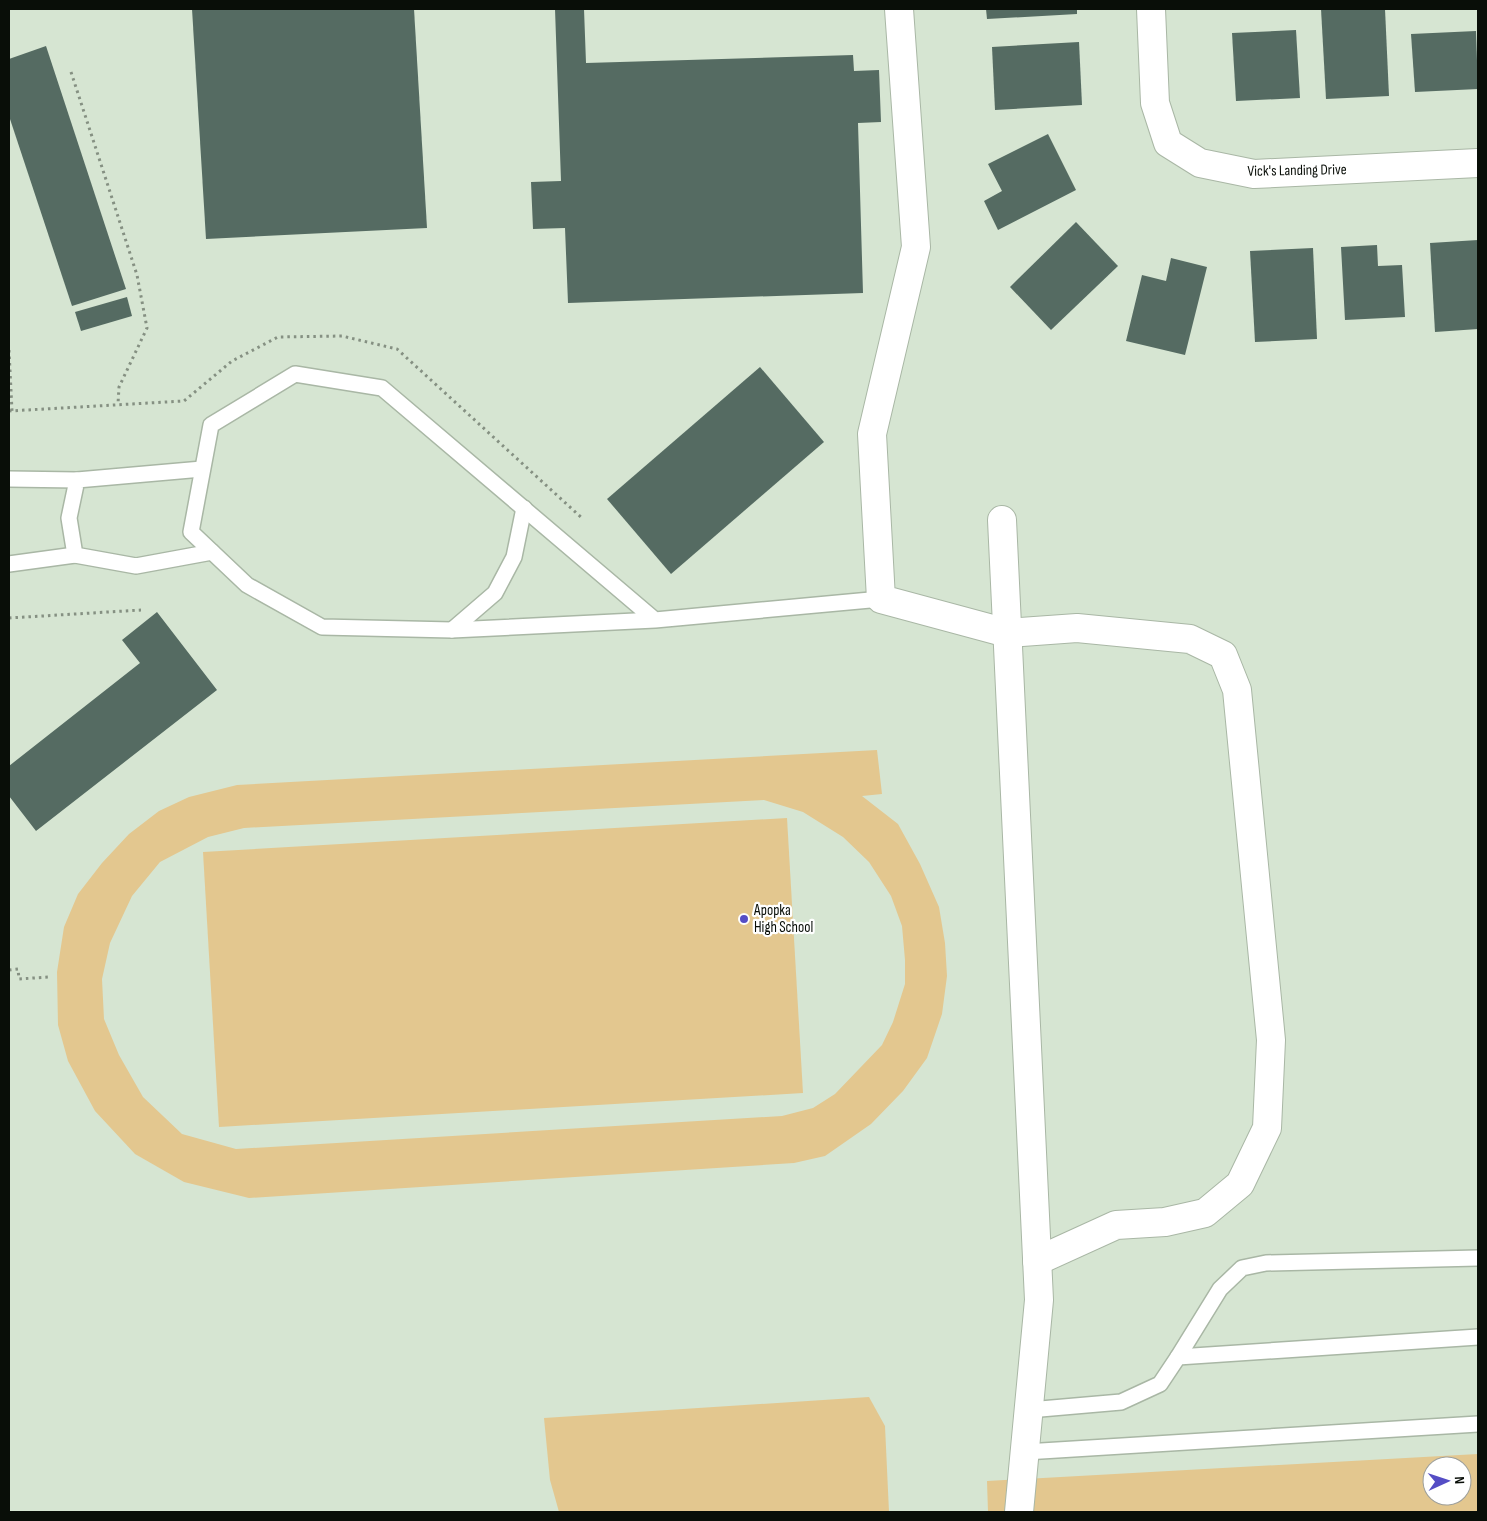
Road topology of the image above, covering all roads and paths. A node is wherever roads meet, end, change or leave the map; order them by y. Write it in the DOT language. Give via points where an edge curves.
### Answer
graph roads {
  1 [pos="899,9"];
  2 [pos="1151,9"];
  3 [pos="70,72"];
  4 [pos="1478,163"];
  5 [pos="9,350"];
  6 [pos="118,404"];
  7 [pos="12,411"];
  8 [pos="202,469"];
  9 [pos="9,479"];
  10 [pos="77,480"];
  11 [pos="524,508"];
  12 [pos="1002,520"];
  13 [pos="212,552"];
  14 [pos="74,555"];
  15 [pos="9,564"];
  16 [pos="881,598"];
  17 [pos="141,610"];
  18 [pos="9,618"];
  19 [pos="655,620"];
  20 [pos="452,630"];
  21 [pos="1007,633"];
  22 [pos="9,970"];
  23 [pos="49,977"];
  24 [pos="1478,1258"];
  25 [pos="1037,1261"];
  26 [pos="1478,1337"];
  27 [pos="1178,1357"];
  28 [pos="1028,1410"];
  29 [pos="1478,1424"];
  30 [pos="1025,1452"];
  31 [pos="1019,1512"];
  1 -- 16 [label="street" via="916,247 872,434"];
  2 -- 4 [label="street, Vick's Landing Drive" via="1154,103 1168,143 1200,163 1254,174"];
  3 -- 6 [label="path" via="137,275 147,328 119,387"];
  5 -- 7 [label="path"];
  8 -- 10 [label="lane"];
  8 -- 11 [label="lane" via="211,425 294,374 382,388"];
  8 -- 13 [label="lane" via="190,532"];
  9 -- 10 [label="lane"];
  10 -- 14 [label="lane" via="69,518"];
  11 -- 19 [label="lane"];
  11 -- 20 [label="lane" via="514,557 495,593"];
  12 -- 21 [label="street"];
  13 -- 14 [label="lane" via="136,566"];
  13 -- 20 [label="lane" via="247,585 322,627"];
  14 -- 15 [label="lane"];
  16 -- 19 [label="lane"];
  16 -- 21 [label="street"];
  17 -- 18 [label="path"];
  19 -- 20 [label="lane"];
  21 -- 25 [label="street"];
  21 -- 25 [label="street" via="1077,628 1190,639 1223,655 1237,690 1271,1040 1267,1128 1240,1184 1204,1213 1165,1222 1116,1225"];
  22 -- 23 [label="path" via="18,969 19,979"];
  24 -- 27 [label="lane" via="1266,1263 1242,1268 1220,1289"];
  25 -- 28 [label="street" via="1038,1305"];
  26 -- 27 [label="lane"];
  27 -- 28 [label="lane" via="1160,1384 1121,1402"];
  28 -- 30 [label="street"];
  29 -- 30 [label="lane"];
  30 -- 31 [label="street"];
}
